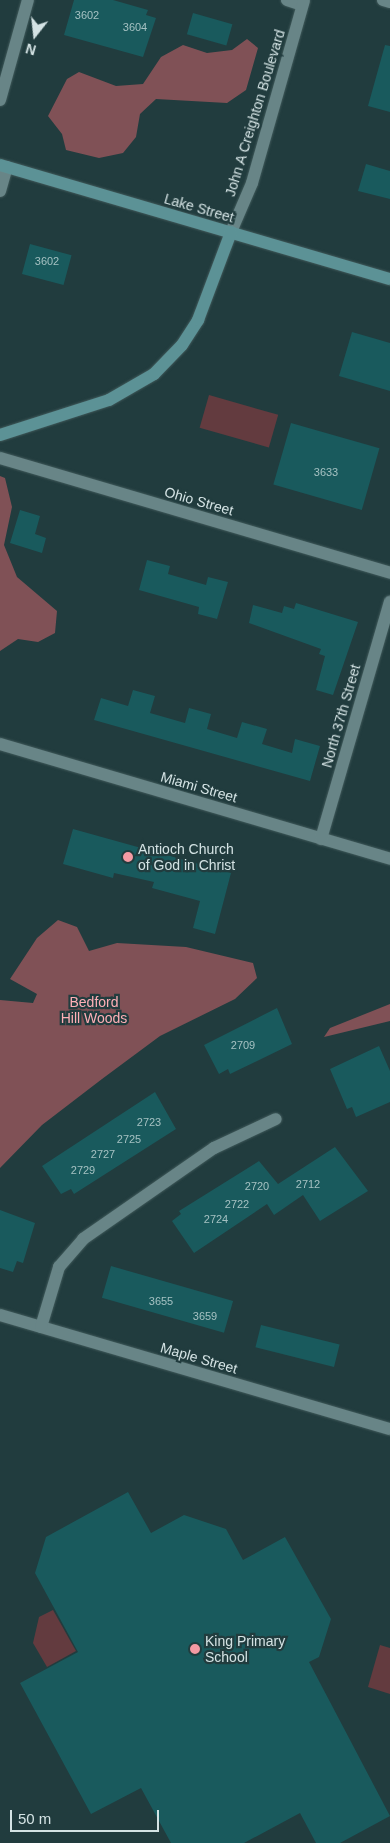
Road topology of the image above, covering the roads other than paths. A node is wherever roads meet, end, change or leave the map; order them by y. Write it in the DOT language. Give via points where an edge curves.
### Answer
graph roads {
  1 [pos="28,0"];
  2 [pos="287,0"];
  3 [pos="383,0"];
  4 [pos="303,2"];
  5 [pos="390,2"];
  6 [pos="0,100"];
  7 [pos="3,166"];
  8 [pos="0,191"];
  9 [pos="231,232"];
  10 [pos="390,278"];
  11 [pos="0,435"];
  12 [pos="0,458"];
  13 [pos="390,573"];
  14 [pos="390,602"];
  15 [pos="0,744"];
  16 [pos="321,839"];
  17 [pos="390,859"];
  18 [pos="276,1119"];
  19 [pos="0,1315"];
  20 [pos="41,1327"];
  21 [pos="390,1430"];
  1 -- 6 [label="street"];
  2 -- 4 [label="street"];
  3 -- 5 [label="street"];
  4 -- 9 [label="street, John A Creighton Boulevard" via="252,183"];
  7 -- 8 [label="street"];
  7 -- 9 [label="main road, Lake Street"];
  9 -- 10 [label="main road, Lake Street"];
  9 -- 11 [label="main road, John A Creighton Boulevard" via="198,320 182,345 154,374 109,400"];
  12 -- 13 [label="street, Ohio Street"];
  14 -- 16 [label="street, North 37th Street"];
  15 -- 16 [label="street, Miami Street"];
  16 -- 17 [label="street, Miami Street"];
  18 -- 20 [label="street" via="214,1148 83,1239 59,1267"];
  19 -- 20 [label="street, Maple Street"];
  20 -- 21 [label="street, Maple Street"];
}
